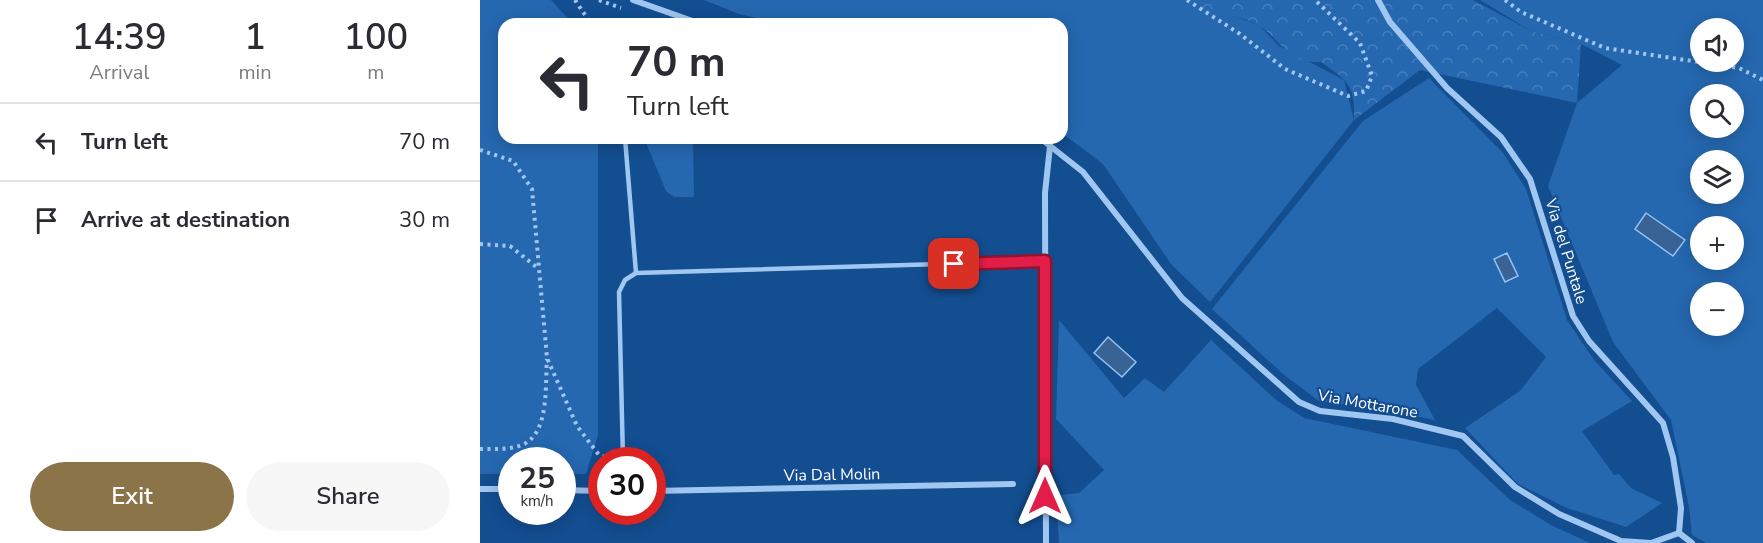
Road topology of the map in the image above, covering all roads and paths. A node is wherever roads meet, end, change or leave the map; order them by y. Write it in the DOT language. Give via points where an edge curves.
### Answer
graph roads {
  1 [pos="575,0"];
  2 [pos="633,0"];
  3 [pos="1187,0"];
  4 [pos="1315,0"];
  5 [pos="1378,0"];
  6 [pos="1505,0"];
  7 [pos="587,18"];
  8 [pos="684,18"];
  9 [pos="1763,80"];
  10 [pos="625,144"];
  11 [pos="1048,144"];
  12 [pos="1050,146"];
  13 [pos="480,150"];
  14 [pos="480,244"];
  15 [pos="1045,261"];
  16 [pos="540,269"];
  17 [pos="636,273"];
  18 [pos="548,358"];
  19 [pos="593,447"];
  20 [pos="623,447"];
  21 [pos="480,449"];
  22 [pos="1013,484"];
  23 [pos="480,489"];
  24 [pos="498,489"];
  25 [pos="666,491"];
  26 [pos="1678,532"];
  27 [pos="1046,543"];
  28 [pos="1692,543"];
  1 -- 7 [label="path"];
  2 -- 8 [label="street"];
  3 -- 4 [label="path" via="1285,69 1348,96 1366,92 1372,76 1360,43"];
  5 -- 26 [label="street, Via del Puntale" via="1390,22 1447,88 1501,137 1530,179 1573,316 1589,340 1663,423 1681,508"];
  6 -- 9 [label="path" via="1521,12 1605,48 1739,68"];
  10 -- 17 [label="lane"];
  11 -- 12 [label="street, Via Mottarone"];
  12 -- 15 [label="street"];
  12 -- 26 [label="street, Via Mottarone" via="1083,172 1182,298 1299,402 1320,411 1393,419 1463,436 1515,487 1558,514 1621,541 1651,543"];
  13 -- 16 [label="path" via="513,160 532,189"];
  14 -- 16 [label="path" via="510,246"];
  15 -- 17 [label="lane"];
  15 -- 27 [label="street"];
  16 -- 18 [label="path"];
  17 -- 20 [label="lane" via="625,280 619,292"];
  18 -- 19 [label="path" via="577,426"];
  18 -- 21 [label="path" via="547,401 537,431 524,445"];
  22 -- 25 [label="street, Via Dal Molin"];
  23 -- 24 [label="street"];
  26 -- 28 [label="street"];
}
